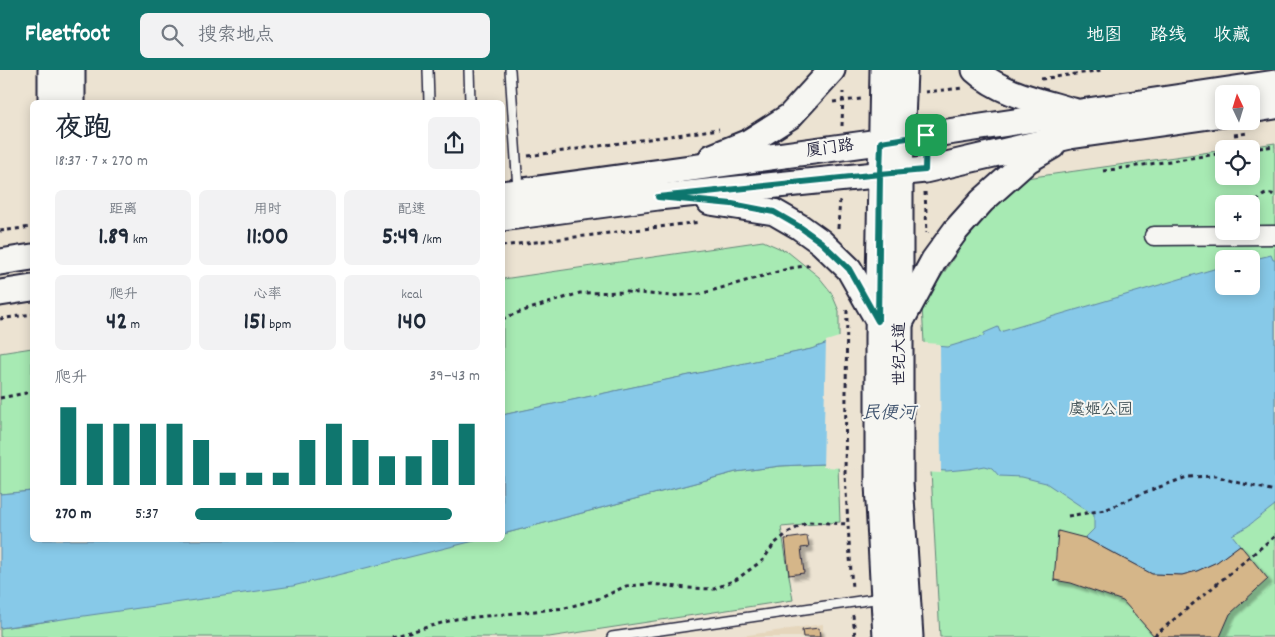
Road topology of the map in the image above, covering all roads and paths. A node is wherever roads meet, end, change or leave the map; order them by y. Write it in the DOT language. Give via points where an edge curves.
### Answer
graph roads {
  1 [pos="51,70"];
  2 [pos="72,70"];
  3 [pos="428,70"];
  4 [pos="469,70"];
  5 [pos="510,70"];
  6 [pos="883,70"];
  7 [pos="904,70"];
  8 [pos="975,70"];
  9 [pos="1103,70"];
  10 [pos="837,78"];
  11 [pos="1036,80"];
  12 [pos="1275,83"];
  13 [pos="927,85"];
  14 [pos="998,85"];
  15 [pos="904,94"];
  16 [pos="51,100"];
  17 [pos="72,100"];
  18 [pos="429,100"];
  19 [pos="470,100"];
  20 [pos="843,101"];
  21 [pos="927,101"];
  22 [pos="800,105"];
  23 [pos="1275,106"];
  24 [pos="1260,108"];
  25 [pos="1080,113"];
  26 [pos="1215,115"];
  27 [pos="725,128"];
  28 [pos="1070,136"];
  29 [pos="891,140"];
  30 [pos="1275,146"];
  31 [pos="842,147"];
  32 [pos="1260,148"];
  33 [pos="1215,154"];
  34 [pos="516,158"];
  35 [pos="679,170"];
  36 [pos="925,170"];
  37 [pos="1103,171"];
  38 [pos="890,174"];
  39 [pos="843,180"];
  40 [pos="511,193"];
  41 [pos="1275,195"];
  42 [pos="658,197"];
  43 [pos="1260,198"];
  44 [pos="505,218"];
  45 [pos="30,227"];
  46 [pos="0,231"];
  47 [pos="1275,235"];
  48 [pos="927,236"];
  49 [pos="1154,236"];
  50 [pos="30,257"];
  51 [pos="840,261"];
  52 [pos="0,262"];
  53 [pos="30,288"];
  54 [pos="0,293"];
  55 [pos="847,307"];
  56 [pos="30,314"];
  57 [pos="505,318"];
  58 [pos="0,319"];
  59 [pos="889,329"];
  60 [pos="30,392"];
  61 [pos="0,398"];
  62 [pos="889,484"];
  63 [pos="1275,490"];
  64 [pos="1068,516"];
  65 [pos="848,524"];
  66 [pos="1275,536"];
  67 [pos="884,597"];
  68 [pos="852,602"];
  69 [pos="1154,636"];
  70 [pos="392,637"];
  71 [pos="612,637"];
  72 [pos="855,637"];
  73 [pos="886,637"];
  74 [pos="910,637"];
  1 -- 16 [label="street"];
  2 -- 17 [label="street"];
  3 -- 18 [label="lane"];
  4 -- 19 [label="lane"];
  5 -- 34 [label="lane"];
  6 -- 15 [label="street, 世纪大道"];
  7 -- 15 [label="street, 世纪大道"];
  8 -- 14 [label="street" via="984,79"];
  9 -- 11 [label="path"];
  10 -- 20 [label="path"];
  10 -- 22 [label="street"];
  12 -- 25 [label="street, 厦门路"];
  13 -- 15 [label="path"];
  14 -- 15 [label="path"];
  14 -- 25 [label="street"];
  15 -- 20 [label="path"];
  15 -- 21 [label="path"];
  15 -- 29 [label="street, 世纪大道"];
  20 -- 22 [label="path"];
  20 -- 31 [label="path"];
  22 -- 35 [label="street" via="790,116 749,142"];
  23 -- 24 [label="street"];
  25 -- 29 [label="street, 厦门路"];
  26 -- 28 [label="street, 厦门路"];
  27 -- 34 [label="path"];
  28 -- 36 [label="street, 厦门路"];
  28 -- 59 [label="street" via="1028,160 982,202 934,260"];
  29 -- 31 [label="street, 厦门路"];
  29 -- 38 [label="street, 世纪大道"];
  30 -- 32 [label="path"];
  31 -- 35 [label="street, 厦门路"];
  33 -- 37 [label="path"];
  34 -- 40 [label="lane"];
  35 -- 40 [label="street, 厦门路"];
  36 -- 38 [label="street, 厦门路"];
  36 -- 48 [label="path"];
  38 -- 39 [label="street, 厦门路"];
  38 -- 59 [label="street, 世纪大道"];
  39 -- 42 [label="street, 厦门路"];
  39 -- 51 [label="path" via="838,218"];
  41 -- 43 [label="path" via="1271,193"];
  42 -- 44 [label="street, 厦门路"];
  42 -- 51 [label="street" via="732,204 774,212 821,242"];
  45 -- 46 [label="path"];
  47 -- 49 [label="street"];
  50 -- 52 [label="street"];
  51 -- 57 [label="path" via="791,268 700,294 580,293"];
  51 -- 59 [label="street" via="849,269"];
  53 -- 54 [label="street"];
  55 -- 65 [label="path" via="845,475"];
  56 -- 58 [label="path"];
  59 -- 62 [label="street, 世纪大道"];
  60 -- 61 [label="path"];
  62 -- 67 [label="street, 世纪大道"];
  62 -- 74 [label="street, 世纪大道"];
  63 -- 64 [label="path" via="1216,476 1187,477 1105,510"];
  65 -- 68 [label="path"];
  65 -- 70 [label="path" via="808,522 774,544 763,560 737,579 714,589 651,584 626,586 565,608 456,619"];
  66 -- 69 [label="path"];
  67 -- 68 [label="lane"];
  67 -- 73 [label="street, 世纪大道"];
  68 -- 71 [label="lane"];
  68 -- 72 [label="path"];
}
